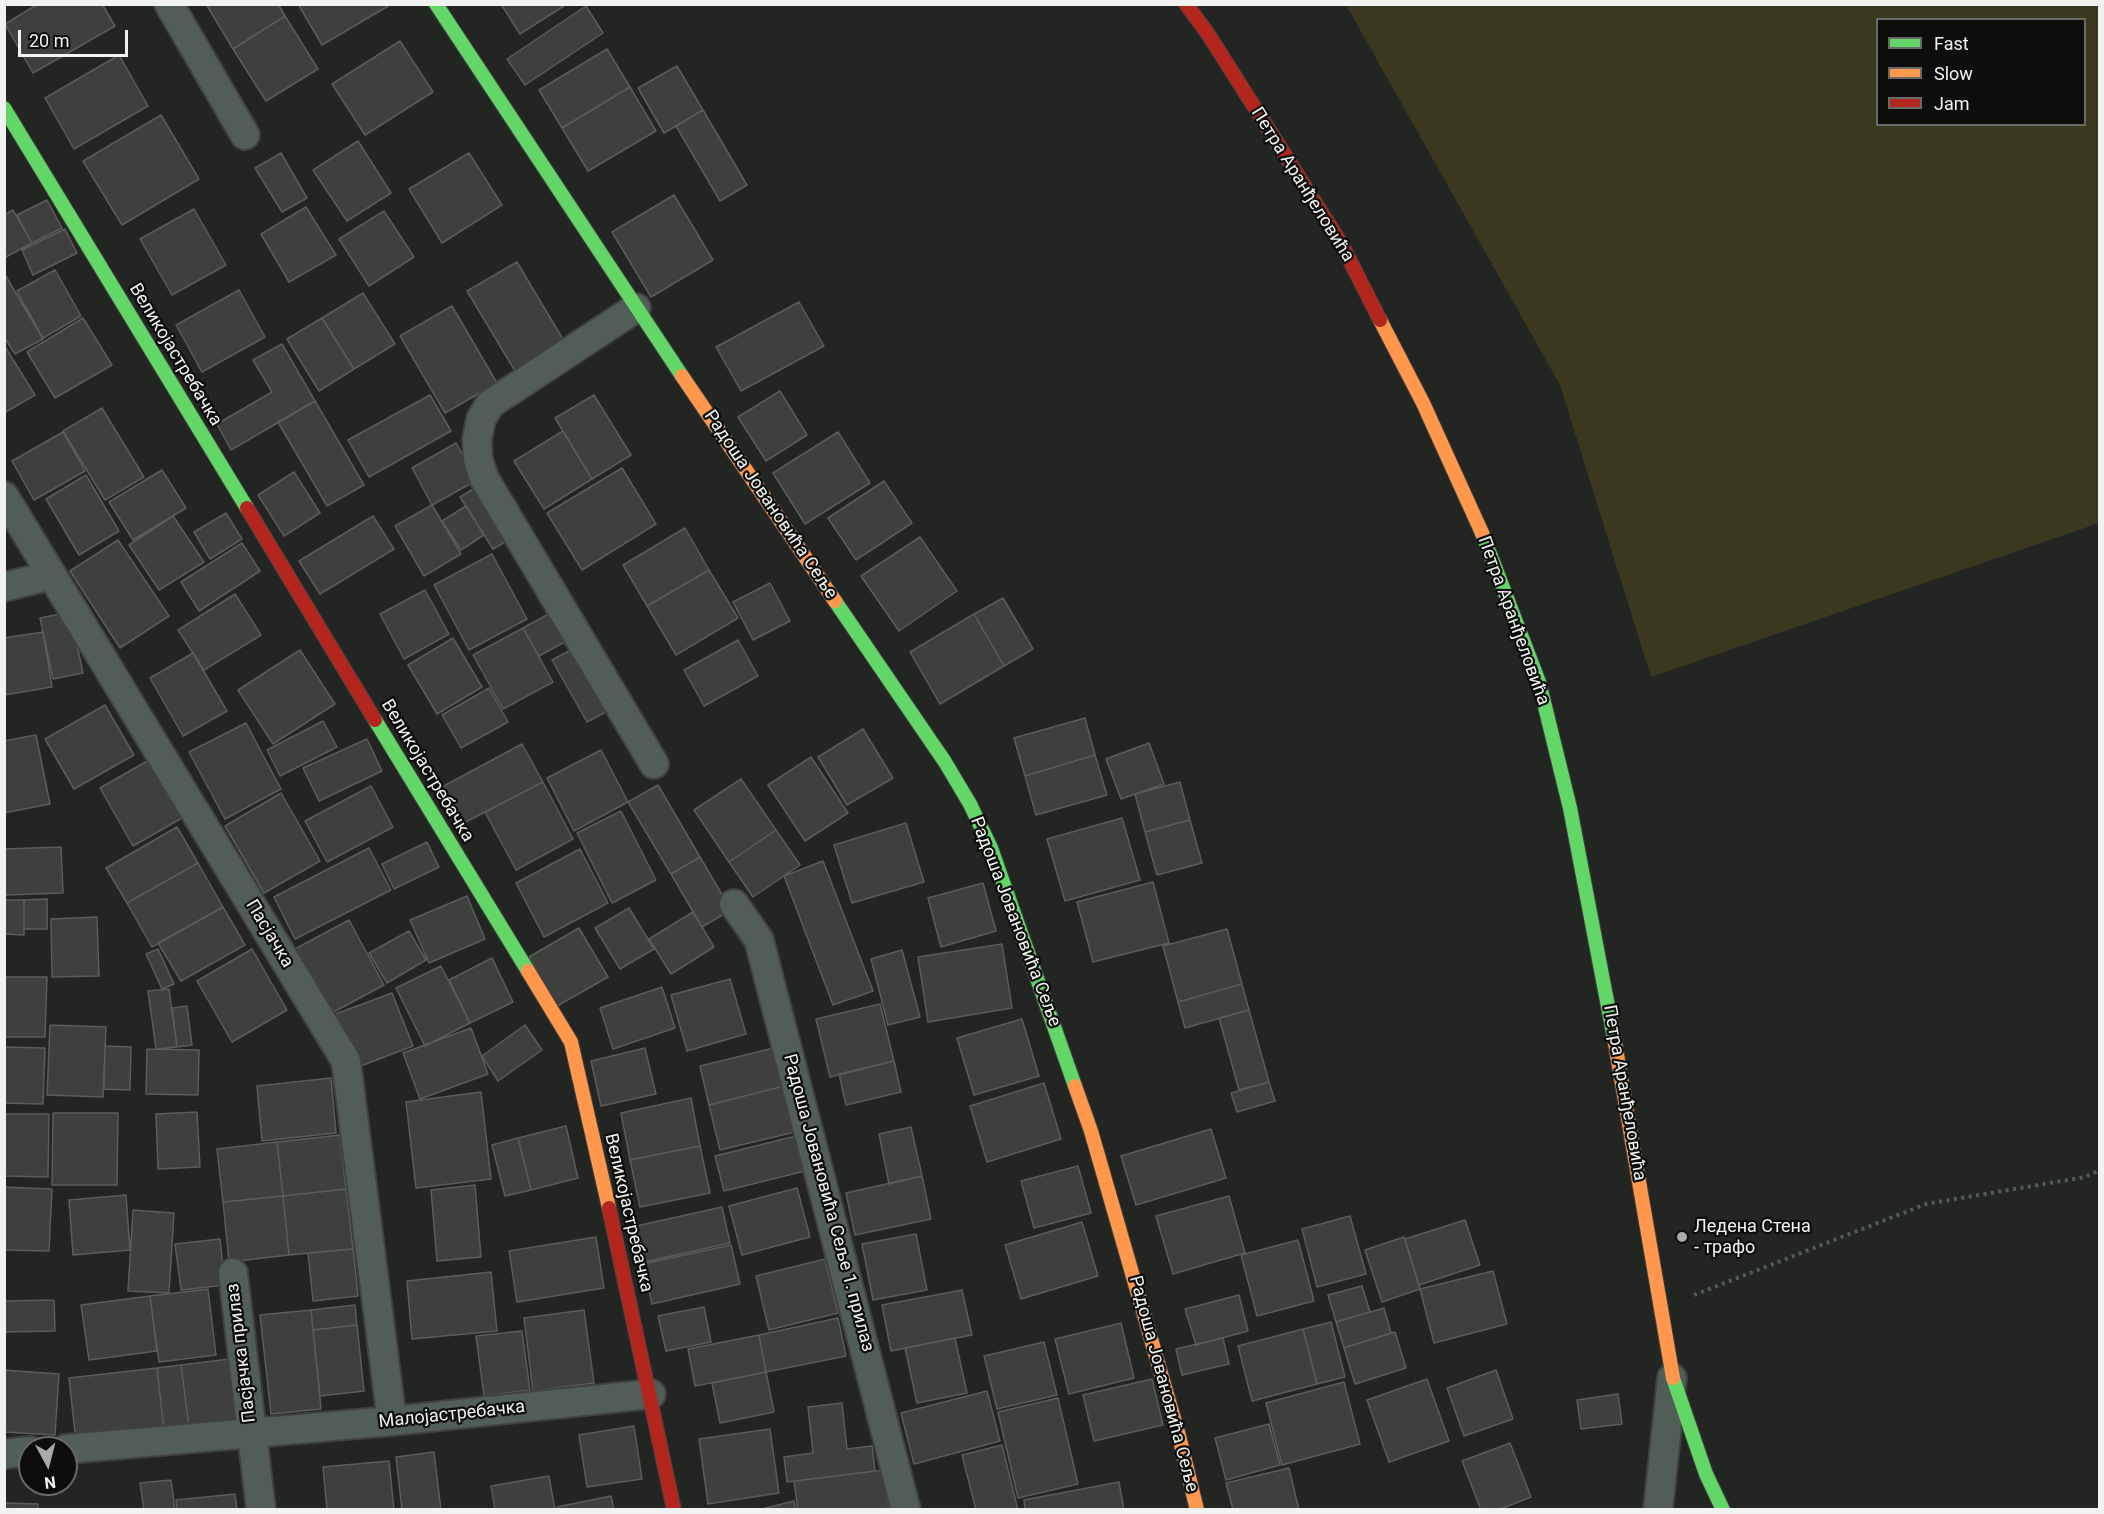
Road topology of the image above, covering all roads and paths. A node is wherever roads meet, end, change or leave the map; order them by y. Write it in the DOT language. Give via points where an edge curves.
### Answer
graph roads {
  1 [pos="169,4"];
  2 [pos="436,4"];
  3 [pos="1185,4"];
  4 [pos="4,108"];
  5 [pos="245,135"];
  6 [pos="636,308"];
  7 [pos="4,496"];
  8 [pos="52,575"];
  9 [pos="4,587"];
  10 [pos="654,764"];
  11 [pos="734,904"];
  12 [pos="2100,1170"];
  13 [pos="233,1273"];
  14 [pos="1663,1307"];
  15 [pos="1672,1376"];
  16 [pos="651,1394"];
  17 [pos="392,1421"];
  18 [pos="252,1434"];
  19 [pos="78,1448"];
  20 [pos="261,1509"];
  21 [pos="674,1509"];
  22 [pos="906,1509"];
  23 [pos="1197,1509"];
  24 [pos="1658,1509"];
  25 [pos="1724,1509"];
  1 -- 5 [label="street"];
  2 -- 6 [label="street, Радоша Јовановића Сеље"];
  3 -- 14 [label="street, Петра Аранђеловића" via="1342,245 1442,445 1494,560 1531,660 1570,808"];
  4 -- 16 [label="street, Великојастребачка" via="571,1042"];
  6 -- 10 [label="street" via="490,404 481,419 477,440 484,478"];
  6 -- 23 [label="street, Радоша Јовановића Сеље" via="945,762 991,848 1091,1131"];
  7 -- 8 [label="street, Пасјачка"];
  8 -- 9 [label="street"];
  8 -- 17 [label="street, Пасјачка" via="346,1061"];
  11 -- 22 [label="street, Радоша Јовановића Сеље 1. прилаз" via="759,940"];
  12 -- 14 [label="path" via="2085,1177 1926,1204"];
  13 -- 18 [label="street, Пасјачка прилаз"];
  14 -- 15 [label="street, Петра Аранђеловића"];
  15 -- 24 [label="street, Петра Аранђеловића"];
  15 -- 25 [label="street, Петра Аранђеловића" via="1706,1474"];
  16 -- 17 [label="street, Малојастребачка"];
  16 -- 21 [label="street, Великојастребачка"];
  17 -- 18 [label="street, Малојастребачка"];
  18 -- 19 [label="street, Малојастребачка"];
  18 -- 20 [label="street"];
}
